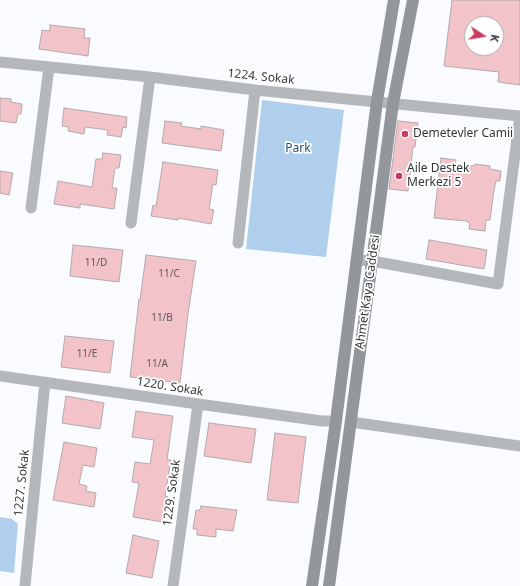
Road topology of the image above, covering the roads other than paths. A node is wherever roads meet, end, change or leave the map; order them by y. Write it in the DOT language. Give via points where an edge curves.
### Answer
graph roads {
  1 [pos="394,0"];
  2 [pos="413,0"];
  3 [pos="0,62"];
  4 [pos="49,67"];
  5 [pos="150,78"];
  6 [pos="255,90"];
  7 [pos="377,101"];
  8 [pos="393,103"];
  9 [pos="520,116"];
  10 [pos="31,208"];
  11 [pos="131,223"];
  12 [pos="238,243"];
  13 [pos="356,260"];
  14 [pos="372,261"];
  15 [pos="0,376"];
  16 [pos="45,382"];
  17 [pos="198,404"];
  18 [pos="336,421"];
  19 [pos="351,422"];
  20 [pos="520,446"];
  21 [pos="25,586"];
  22 [pos="173,586"];
  23 [pos="312,586"];
  24 [pos="329,586"];
  1 -- 7 [label="main road, Ahmet Kaya Caddesi"];
  2 -- 8 [label="main road, Ahmet Kaya Caddesi"];
  3 -- 4 [label="street, 1224. Sokak"];
  4 -- 5 [label="street, 1224. Sokak"];
  4 -- 10 [label="street"];
  5 -- 6 [label="street, 1224. Sokak"];
  5 -- 11 [label="street"];
  6 -- 7 [label="street, 1224. Sokak"];
  6 -- 12 [label="street"];
  7 -- 8 [label="street, 1224. Sokak"];
  7 -- 13 [label="main road, Ahmet Kaya Caddesi"];
  8 -- 9 [label="street, 1224. Sokak"];
  8 -- 14 [label="main road, Ahmet Kaya Caddesi"];
  9 -- 14 [label="street" via="498,284"];
  13 -- 14 [label="street"];
  13 -- 18 [label="main road, Ahmet Kaya Caddesi"];
  14 -- 19 [label="main road, Ahmet Kaya Caddesi"];
  15 -- 16 [label="street, 1220. Sokak"];
  16 -- 17 [label="street, 1220. Sokak"];
  16 -- 21 [label="street, 1227. Sokak"];
  17 -- 18 [label="street, 1220. Sokak"];
  17 -- 22 [label="street, 1229. Sokak"];
  18 -- 23 [label="main road, Ahmet Kaya Caddesi"];
  19 -- 20 [label="street"];
  19 -- 24 [label="main road, Ahmet Kaya Caddesi"];
}
